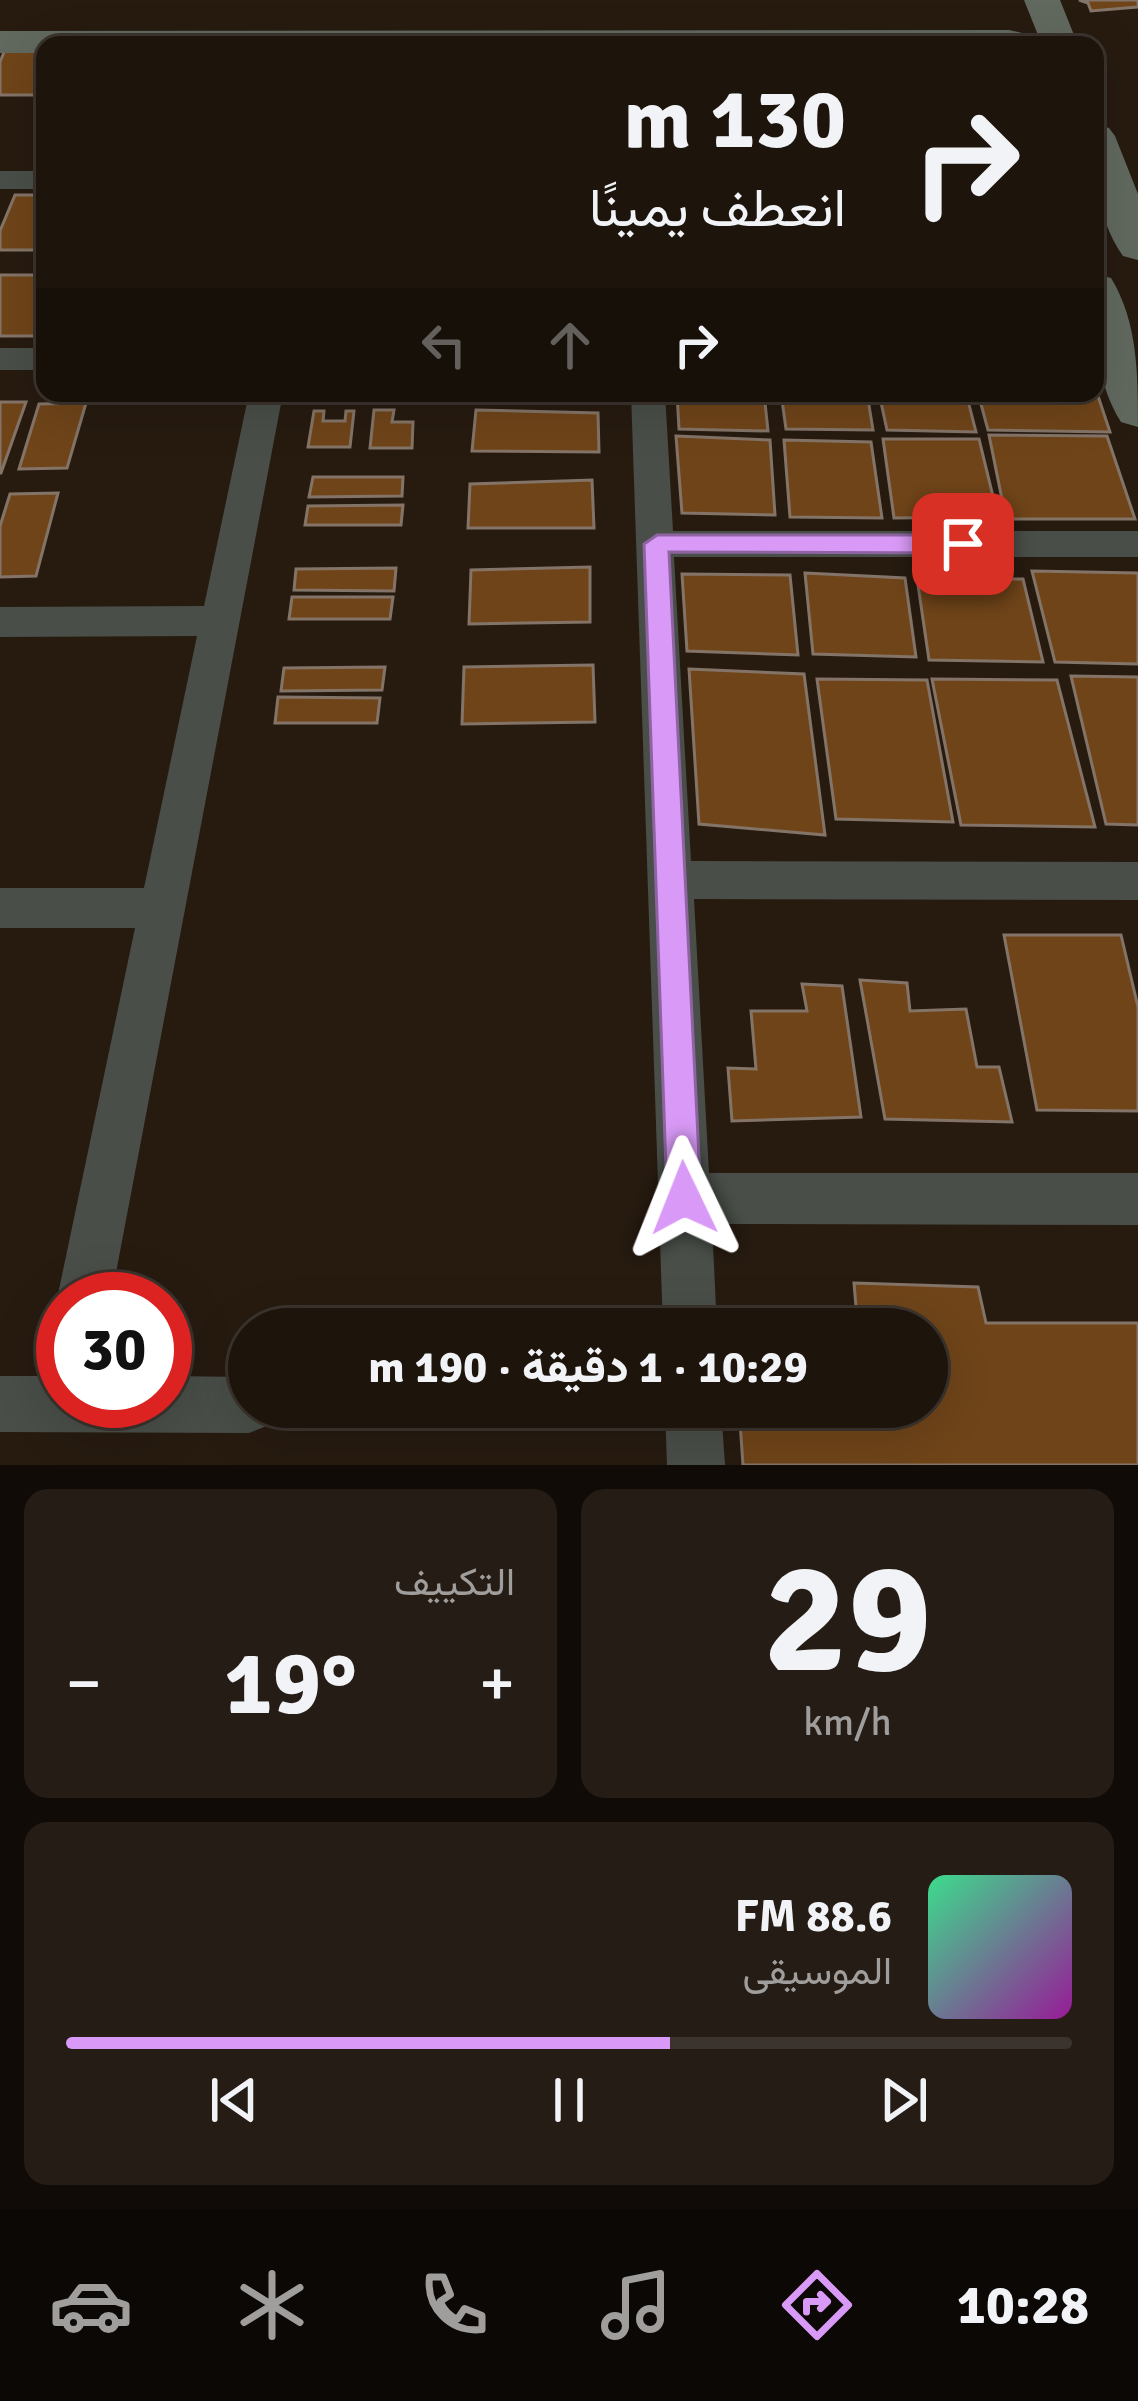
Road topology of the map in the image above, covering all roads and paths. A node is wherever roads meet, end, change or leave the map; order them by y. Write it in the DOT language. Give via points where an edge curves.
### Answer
graph roads {
  1 [pos="1042,0"];
  2 [pos="0,26"];
  3 [pos="1004,28"];
  4 [pos="430,36"];
  5 [pos="1056,36"];
  6 [pos="36,41"];
  7 [pos="0,42"];
  8 [pos="1104,159"];
  9 [pos="0,180"];
  10 [pos="36,180"];
  11 [pos="1138,247"];
  12 [pos="1105,345"];
  13 [pos="0,359"];
  14 [pos="36,359"];
  15 [pos="264,402"];
  16 [pos="649,402"];
  17 [pos="1138,411"];
  18 [pos="657,544"];
  19 [pos="1138,544"];
  20 [pos="217,621"];
  21 [pos="0,622"];
  22 [pos="671,880"];
  23 [pos="1138,881"];
  24 [pos="0,908"];
  25 [pos="163,908"];
  26 [pos="684,1198"];
  27 [pos="1138,1199"];
  28 [pos="89,1272"];
  29 [pos="689,1308"];
  30 [pos="36,1403"];
  31 [pos="0,1404"];
  32 [pos="192,1404"];
  33 [pos="228,1405"];
  34 [pos="694,1428"];
  35 [pos="696,1465"];
  1 -- 5 [label="street"];
  2 -- 3 [label="street"];
  3 -- 4 [label="street"];
  6 -- 7 [label="street"];
  8 -- 11 [label="street"];
  9 -- 10 [label="street"];
  12 -- 17 [label="street"];
  13 -- 14 [label="street"];
  15 -- 20 [label="street"];
  16 -- 18 [label="street"];
  18 -- 19 [label="street"];
  18 -- 22 [label="street"];
  20 -- 21 [label="street"];
  20 -- 25 [label="street"];
  22 -- 23 [label="street"];
  22 -- 26 [label="street"];
  24 -- 25 [label="street"];
  25 -- 28 [label="street"];
  26 -- 27 [label="street"];
  26 -- 29 [label="street"];
  30 -- 31 [label="street"];
  32 -- 33 [label="street"];
  34 -- 35 [label="street"];
}
